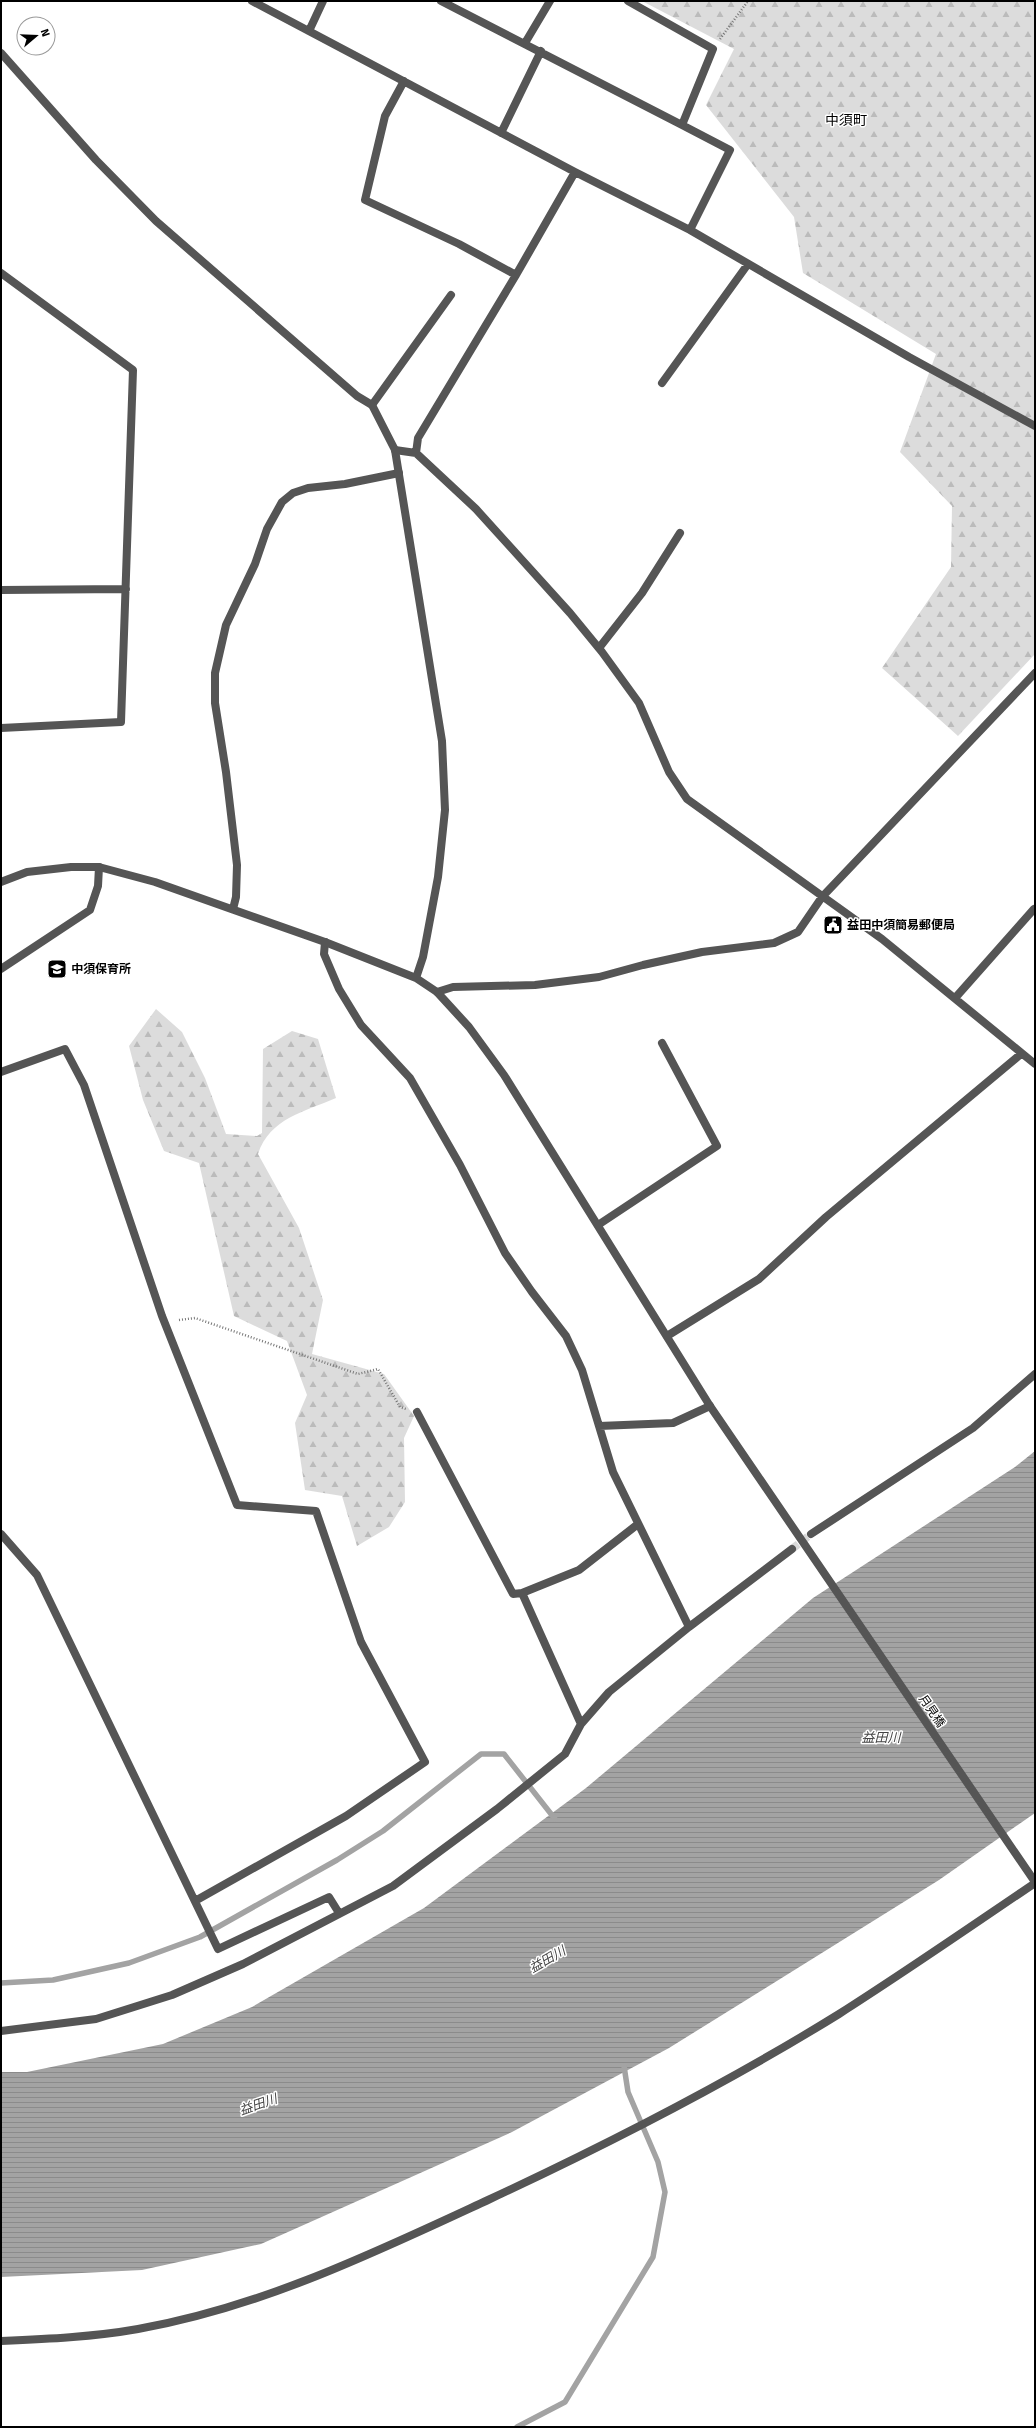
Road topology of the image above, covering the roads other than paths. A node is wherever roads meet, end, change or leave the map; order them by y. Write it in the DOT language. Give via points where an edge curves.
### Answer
graph roads {
  1 [pos="252,1"];
  2 [pos="323,1"];
  3 [pos="441,1"];
  4 [pos="550,1"];
  5 [pos="628,1"];
  6 [pos="309,31"];
  7 [pos="525,44"];
  8 [pos="540,51"];
  9 [pos="1,53"];
  10 [pos="404,81"];
  11 [pos="682,125"];
  12 [pos="501,133"];
  13 [pos="575,172"];
  14 [pos="690,230"];
  15 [pos="748,264"];
  16 [pos="1,273"];
  17 [pos="516,275"];
  18 [pos="451,295"];
  19 [pos="662,383"];
  20 [pos="372,405"];
  21 [pos="1035,426"];
  22 [pos="395,450"];
  23 [pos="416,453"];
  24 [pos="398,473"];
  25 [pos="680,533"];
  26 [pos="126,589"];
  27 [pos="1,590"];
  28 [pos="599,648"];
  29 [pos="1035,674"];
  30 [pos="1,728"];
  31 [pos="99,867"];
  32 [pos="1,882"];
  33 [pos="822,897"];
  34 [pos="233,909"];
  35 [pos="1034,909"];
  36 [pos="325,942"];
  37 [pos="1,969"];
  38 [pos="416,978"];
  39 [pos="437,992"];
  40 [pos="956,998"];
  41 [pos="662,1043"];
  42 [pos="1022,1054"];
  43 [pos="1035,1064"];
  44 [pos="1,1072"];
  45 [pos="598,1225"];
  46 [pos="667,1336"];
  47 [pos="1035,1374"];
  48 [pos="710,1406"];
  49 [pos="417,1412"];
  50 [pos="599,1426"];
  51 [pos="638,1524"];
  52 [pos="1,1534"];
  53 [pos="811,1534"];
  54 [pos="792,1549"];
  55 [pos="522,1593"];
  56 [pos="689,1627"];
  57 [pos="581,1724"];
  58 [pos="1035,1883"];
  59 [pos="195,1901"];
  60 [pos="339,1913"];
  61 [pos="1,2031"];
  62 [pos="1,2341"];
  1 -- 6 [label="street"];
  2 -- 6 [label="street"];
  3 -- 7 [label="street"];
  4 -- 7 [label="street"];
  5 -- 11 [label="street" via="712,49"];
  6 -- 10 [label="street"];
  7 -- 8 [label="street"];
  8 -- 11 [label="street"];
  8 -- 12 [label="street"];
  9 -- 20 [label="street" via="96,160 156,221 357,396"];
  10 -- 12 [label="street"];
  10 -- 17 [label="street" via="385,116 365,200"];
  11 -- 14 [label="street" via="730,150"];
  12 -- 13 [label="street"];
  13 -- 14 [label="street"];
  13 -- 17 [label="street"];
  14 -- 15 [label="street"];
  15 -- 19 [label="street"];
  15 -- 21 [label="street"];
  16 -- 26 [label="street" via="133,370"];
  17 -- 23 [label="street" via="418,438"];
  18 -- 20 [label="street"];
  20 -- 22 [label="street"];
  22 -- 23 [label="street"];
  22 -- 24 [label="street"];
  23 -- 28 [label="street" via="476,509"];
  24 -- 34 [label="street" via="345,484 308,488 293,493 282,502 226,625 215,673 215,703 237,865"];
  24 -- 38 [label="street" via="442,741 445,810 438,877 423,957"];
  25 -- 28 [label="street" via="642,593"];
  26 -- 27 [label="street"];
  26 -- 30 [label="street" via="121,722"];
  28 -- 33 [label="street" via="639,703 669,772 687,799"];
  29 -- 33 [label="street"];
  31 -- 32 [label="street, 月見橋" via="27,872"];
  31 -- 34 [label="street, 月見橋" via="155,882"];
  31 -- 37 [label="street" via="98,886 90,910"];
  33 -- 39 [label="street" via="798,932 774,943 702,952 599,977 535,985 453,987"];
  33 -- 40 [label="street" via="882,939"];
  34 -- 36 [label="street, 月見橋"];
  35 -- 40 [label="street"];
  36 -- 38 [label="street, 月見橋"];
  36 -- 50 [label="street" via="324,954 338,989 361,1025 410,1078 453,1152 505,1253 566,1336 582,1370"];
  38 -- 39 [label="street, 月見橋"];
  39 -- 45 [label="street, 月見橋" via="469,1027 504,1075"];
  40 -- 42 [label="street"];
  41 -- 45 [label="street" via="717,1146"];
  42 -- 43 [label="street"];
  42 -- 46 [label="street" via="826,1217 759,1279"];
  44 -- 59 [label="street" via="65,1049 84,1085 164,1322 237,1505 316,1511 361,1642 425,1762 346,1816"];
  45 -- 46 [label="street, 月見橋"];
  46 -- 48 [label="street, 月見橋"];
  47 -- 53 [label="street" via="973,1428"];
  48 -- 50 [label="street" via="674,1423"];
  48 -- 58 [label="street, 月見橋"];
  49 -- 55 [label="street" via="513,1594"];
  50 -- 51 [label="street" via="613,1472"];
  51 -- 55 [label="street" via="579,1570"];
  51 -- 56 [label="street"];
  52 -- 59 [label="street" via="37,1575"];
  54 -- 56 [label="street"];
  55 -- 57 [label="street"];
  56 -- 57 [label="street" via="609,1692"];
  57 -- 60 [label="street" via="565,1754 497,1809 393,1886"];
  58 -- 62 [label="street" via="838,2014 734,2075 598,2148 388,2245 308,2280 225,2309 140,2329 78,2337"];
  59 -- 60 [label="street" via="218,1948 329,1897"];
  60 -- 61 [label="street" via="243,1964 172,1995 96,2019"];
}
